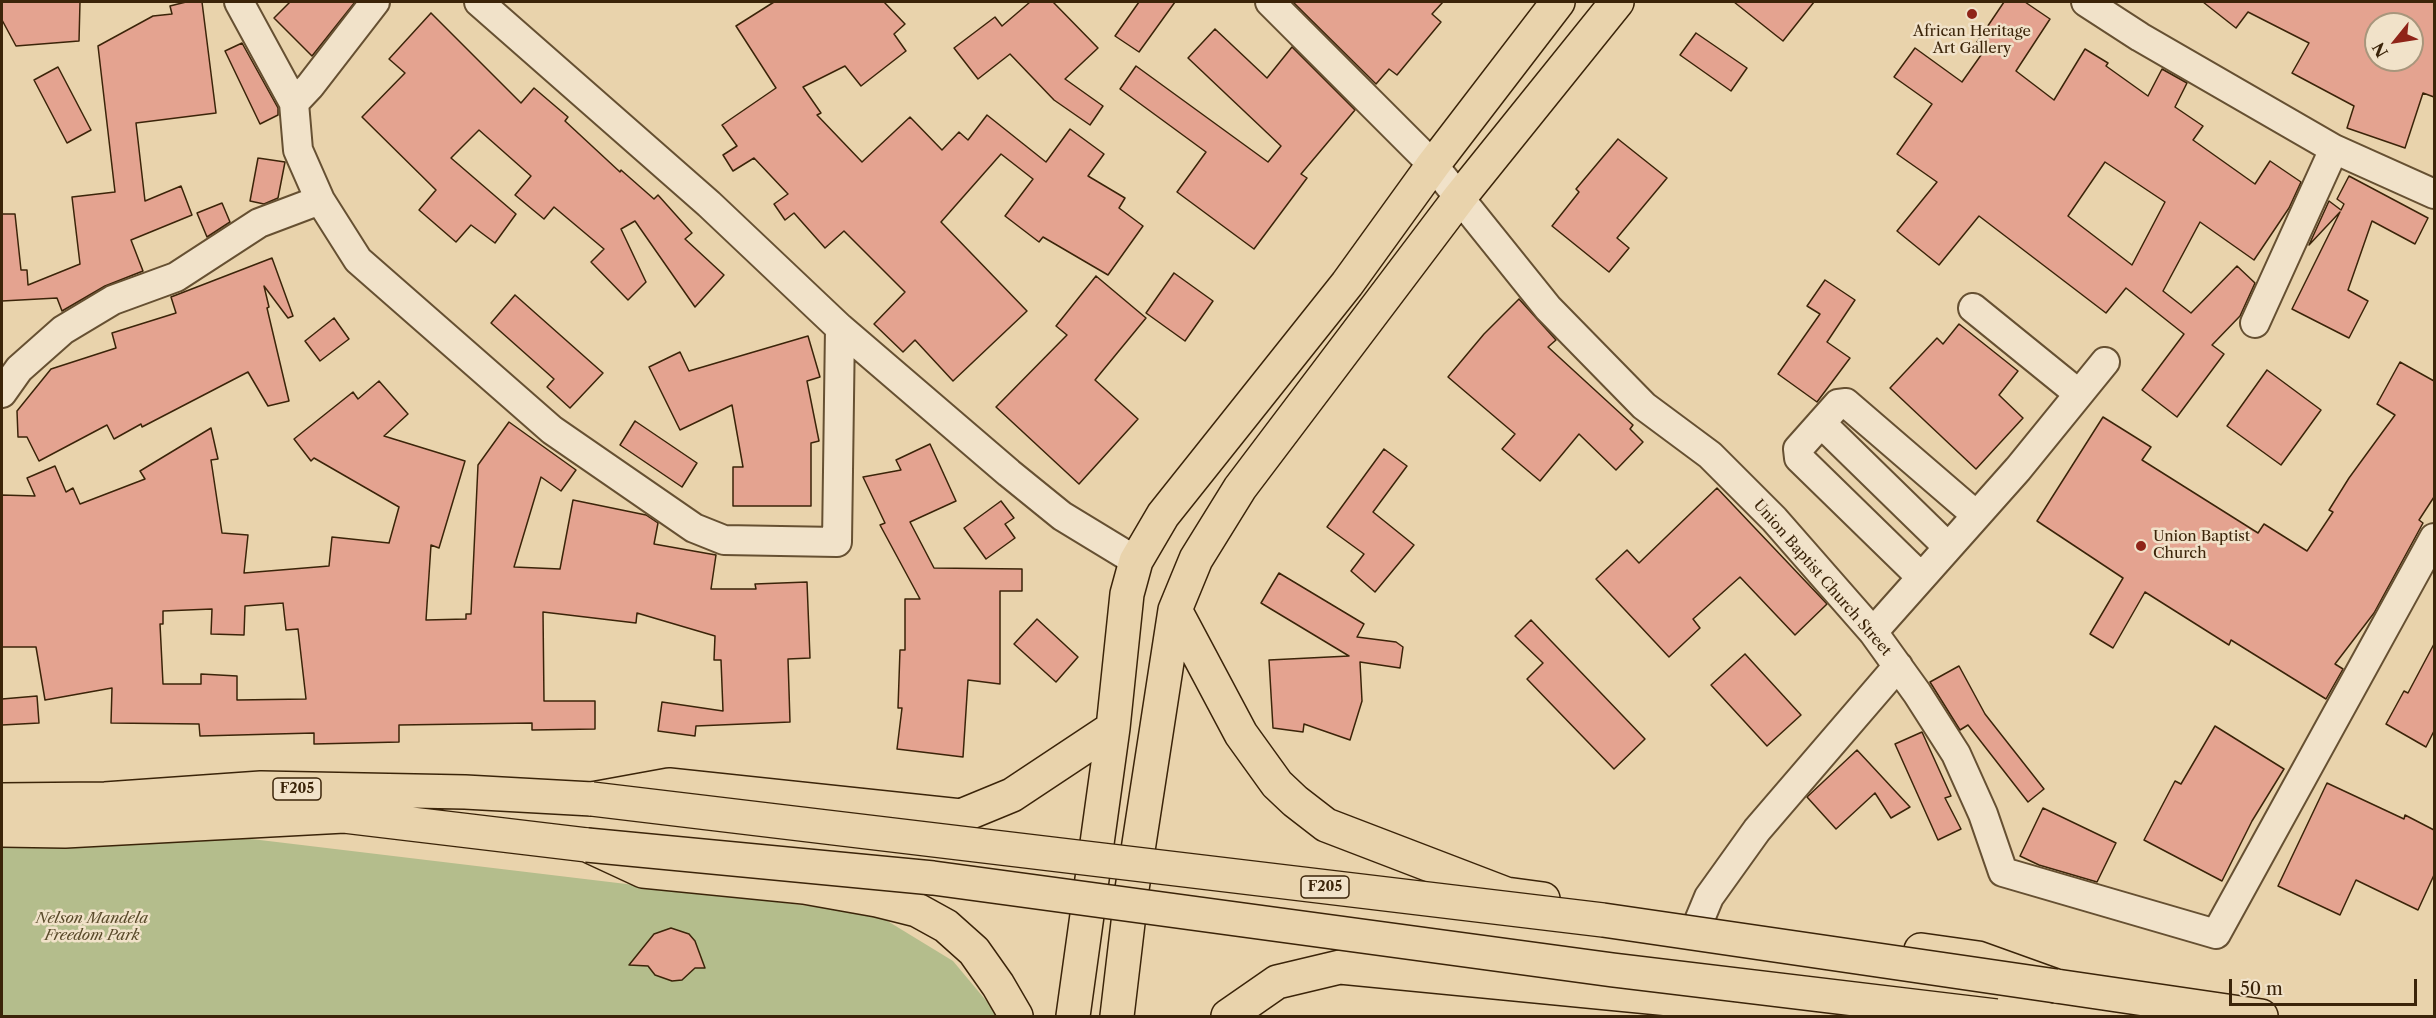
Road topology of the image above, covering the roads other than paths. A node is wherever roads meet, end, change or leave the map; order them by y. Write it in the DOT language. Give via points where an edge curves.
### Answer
graph roads {
  1 [pos="239,2"];
  2 [pos="375,2"];
  3 [pos="479,2"];
  4 [pos="1270,2"];
  5 [pos="1558,2"];
  6 [pos="1617,2"];
  7 [pos="2086,2"];
  8 [pos="294,103"];
  9 [pos="2334,149"];
  10 [pos="1433,165"];
  11 [pos="2434,194"];
  12 [pos="1460,196"];
  13 [pos="320,200"];
  14 [pos="1973,308"];
  15 [pos="2255,323"];
  16 [pos="840,328"];
  17 [pos="2105,362"];
  18 [pos="2,393"];
  19 [pos="2079,394"];
  20 [pos="1821,423"];
  21 [pos="1976,515"];
  22 [pos="2434,538"];
  23 [pos="1948,547"];
  24 [pos="1136,561"];
  25 [pos="1921,577"];
  26 [pos="1175,610"];
  27 [pos="1873,632"];
  28 [pos="1898,666"];
  29 [pos="1113,728"];
  30 [pos="592,799"];
  31 [pos="2,800"];
  32 [pos="2,830"];
  33 [pos="587,845"];
  34 [pos="1699,921"];
  35 [pos="2056,986"];
  36 [pos="1016,1017"];
  37 [pos="1073,1017"];
  38 [pos="1117,1017"];
  39 [pos="1228,1017"];
  40 [pos="1844,1017"];
  41 [pos="1996,1017"];
  42 [pos="2261,1017"];
  1 -- 8 [label="street"];
  2 -- 8 [label="street"];
  3 -- 16 [label="street" via="710,204"];
  4 -- 10 [label="street, Union Baptist Church Street"];
  5 -- 10 [label="main road"];
  6 -- 12 [label="main road"];
  7 -- 9 [label="street"];
  8 -- 13 [label="street" via="298,150"];
  9 -- 11 [label="street"];
  9 -- 15 [label="street"];
  10 -- 12 [label="street, Union Baptist Church Street"];
  10 -- 24 [label="main road" via="1347,284 1163,515"];
  12 -- 26 [label="main road" via="1240,488 1196,559"];
  12 -- 27 [label="street, Union Baptist Church Street" via="1556,316 1644,406 1710,455 1774,519"];
  13 -- 16 [label="street" via="358,260 552,430 694,528 724,540 837,542"];
  13 -- 18 [label="street" via="260,223 176,277 113,300 63,330 19,369"];
  14 -- 19 [label="street"];
  16 -- 24 [label="street" via="1062,516"];
  17 -- 19 [label="street"];
  19 -- 21 [label="street"];
  20 -- 21 [label="street" via="1838,404 1853,406"];
  20 -- 23 [label="street"];
  20 -- 25 [label="street" via="1798,449 1799,458"];
  21 -- 23 [label="street"];
  22 -- 28 [label="street, Union Baptist Church Street" via="2216,934 2002,872 1983,814 1956,754"];
  23 -- 25 [label="street"];
  24 -- 29 [label="main road" via="1127,594"];
  25 -- 27 [label="street"];
  26 -- 34 [label="main road" via="1241,734 1277,784 1326,825 1506,894"];
  26 -- 38 [label="main road" via="1132,889"];
  27 -- 28 [label="street, Union Baptist Church Street"];
  28 -- 34 [label="street" via="1757,830 1709,897"];
  29 -- 30 [label="main road" via="1012,795 962,816 669,785"];
  29 -- 37 [label="main road"];
  30 -- 31 [label="main road, F205" via="261,788 105,799"];
  30 -- 35 [label="main road, F205, bridge" via="1603,920"];
  32 -- 33 [label="main road" via="65,831 344,816"];
  33 -- 36 [label="main road" via="643,871 804,887 916,910 946,926 974,951"];
  33 -- 41 [label="main road, bridge" via="933,878 1613,970"];
  34 -- 35 [label="main road" via="1978,958"];
  35 -- 42 [label="main road"];
  39 -- 40 [label="main road" via="1277,982 1340,967"];
}
